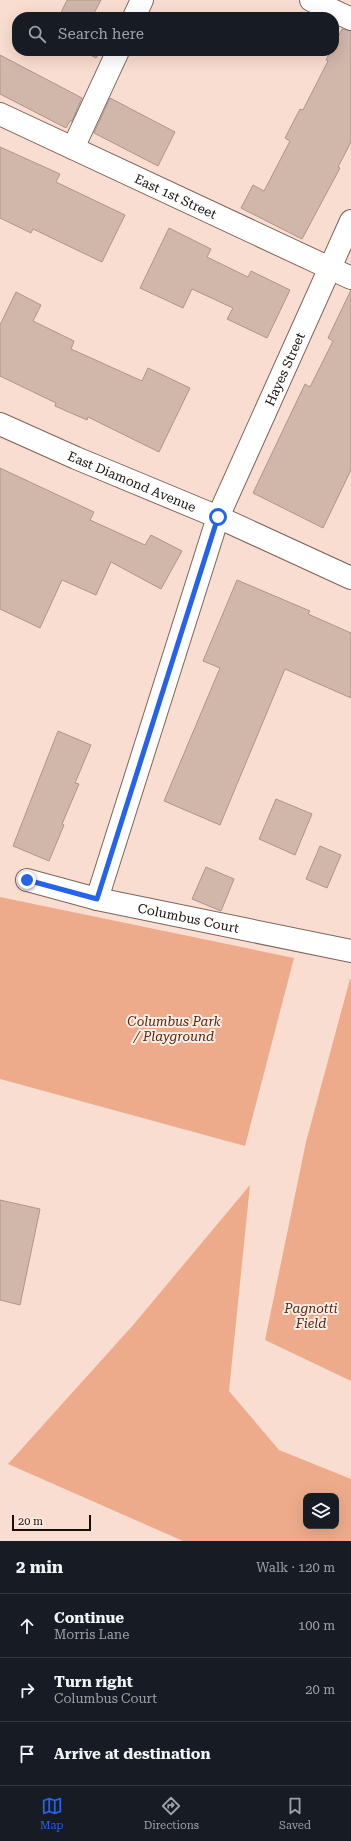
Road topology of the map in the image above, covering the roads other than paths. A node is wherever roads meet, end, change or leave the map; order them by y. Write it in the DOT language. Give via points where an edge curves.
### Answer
graph roads {
  1 [pos="142,0"];
  2 [pos="311,0"];
  3 [pos="136,12"];
  4 [pos="336,12"];
  5 [pos="339,13"];
  6 [pos="351,19"];
  7 [pos="116,56"];
  8 [pos="0,114"];
  9 [pos="72,148"];
  10 [pos="351,221"];
  11 [pos="329,268"];
  12 [pos="351,278"];
  13 [pos="0,424"];
  14 [pos="218,517"];
  15 [pos="351,578"];
  16 [pos="27,880"];
  17 [pos="97,899"];
  18 [pos="351,952"];
  1 -- 3 [label="street"];
  2 -- 4 [label="street"];
  5 -- 6 [label="street"];
  7 -- 9 [label="street"];
  8 -- 9 [label="street, East 1st Street"];
  9 -- 11 [label="street, East 1st Street"];
  10 -- 11 [label="street, Hayes Street"];
  11 -- 12 [label="street, East 1st Street"];
  11 -- 14 [label="street, Hayes Street"];
  13 -- 14 [label="street, East Diamond Avenue"];
  14 -- 15 [label="street, East Diamond Avenue"];
  14 -- 17 [label="street, Hayes Street"];
  16 -- 17 [label="street, Columbus Court"];
  17 -- 18 [label="street, Columbus Court"];
}
